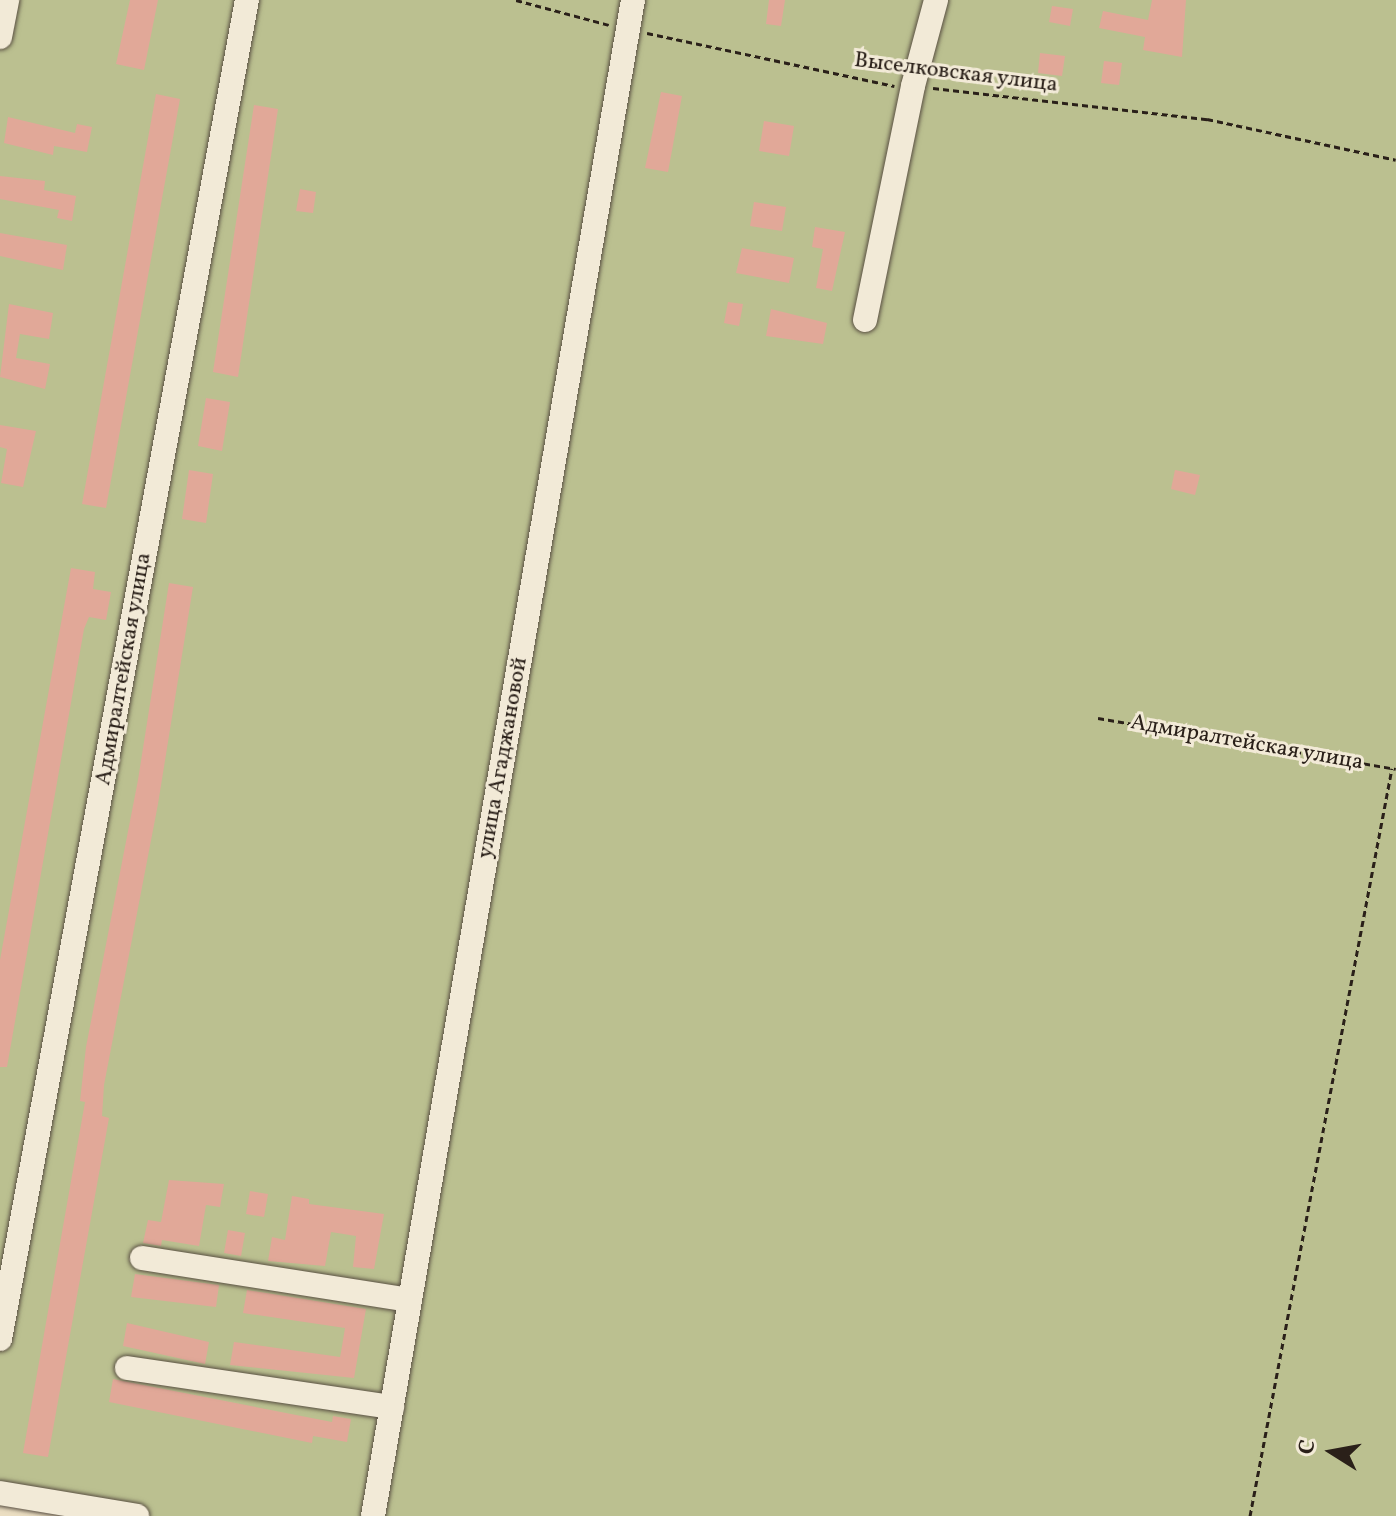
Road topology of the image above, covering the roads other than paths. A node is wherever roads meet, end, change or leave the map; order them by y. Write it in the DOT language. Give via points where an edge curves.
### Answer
graph roads {
  1 [pos="7,0"];
  2 [pos="247,0"];
  3 [pos="633,0"];
  4 [pos="936,0"];
  5 [pos="0,37"];
  6 [pos="865,320"];
  7 [pos="142,1258"];
  8 [pos="410,1300"];
  9 [pos="0,1339"];
  10 [pos="127,1368"];
  11 [pos="392,1407"];
  12 [pos="0,1493"];
  13 [pos="68,1511"];
  14 [pos="137,1516"];
  15 [pos="373,1516"];
  1 -- 5 [label="street"];
  2 -- 9 [label="street, Адмиралтейская улица"];
  3 -- 8 [label="street, улица Агаджановой"];
  4 -- 6 [label="street"];
  7 -- 8 [label="street"];
  8 -- 11 [label="street, улица Агаджановой"];
  10 -- 11 [label="street"];
  11 -- 15 [label="street, улица Агаджановой"];
  12 -- 13 [label="street"];
  13 -- 14 [label="street"];
}
